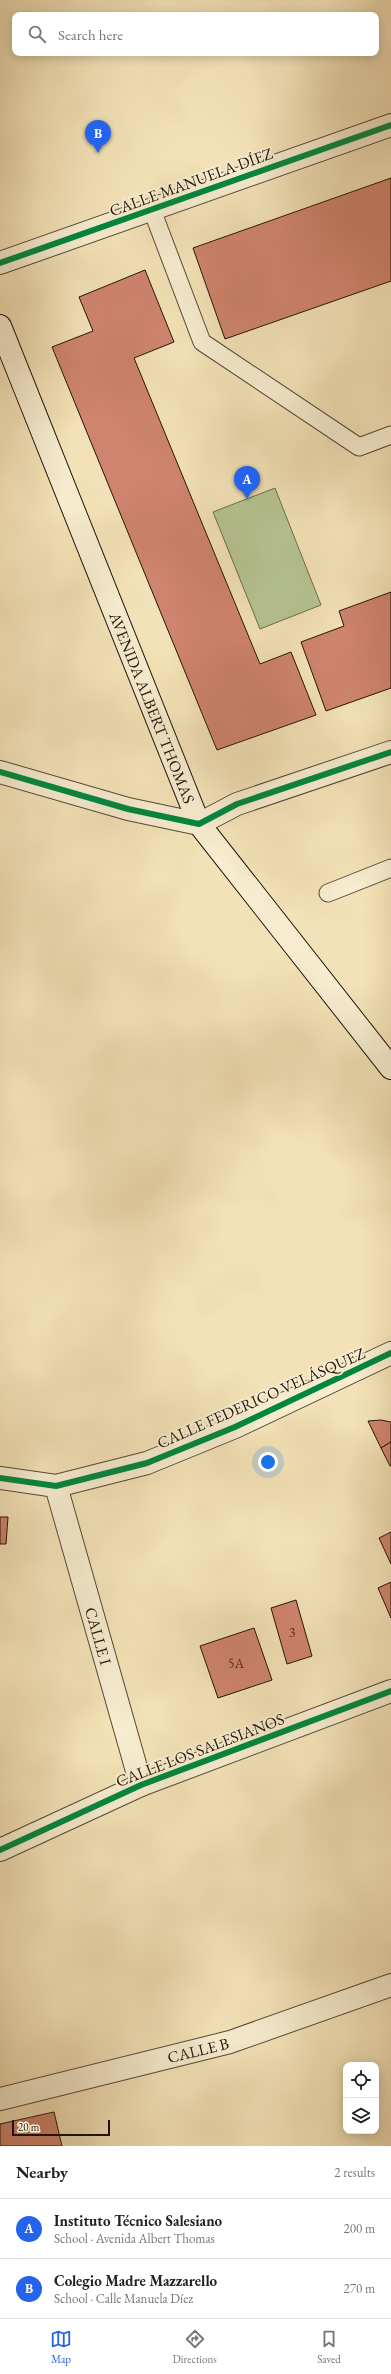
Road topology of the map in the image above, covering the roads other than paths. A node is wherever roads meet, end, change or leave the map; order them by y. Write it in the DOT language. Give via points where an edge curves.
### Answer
graph roads {
  1 [pos="391,125"];
  2 [pos="152,210"];
  3 [pos="0,263"];
  4 [pos="0,326"];
  5 [pos="391,436"];
  6 [pos="391,752"];
  7 [pos="0,772"];
  8 [pos="199,824"];
  9 [pos="391,868"];
  10 [pos="328,893"];
  11 [pos="386,1061"];
  12 [pos="391,1353"];
  13 [pos="0,1478"];
  14 [pos="56,1486"];
  15 [pos="391,1690"];
  16 [pos="142,1785"];
  17 [pos="0,1850"];
  18 [pos="391,1985"];
  19 [pos="0,2099"];
  1 -- 2 [label="street, CALLE MANUELA DÍEZ"];
  2 -- 3 [label="street, CALLE MANUELA DÍEZ"];
  2 -- 5 [label="lane" via="202,342 359,447"];
  4 -- 8 [label="street, AVENIDA ALBERT THOMAS"];
  6 -- 8 [label="street" via="237,804"];
  7 -- 8 [label="street" via="128,810"];
  8 -- 11 [label="street, AVENIDA ALBERT THOMAS"];
  9 -- 10 [label="lane"];
  12 -- 14 [label="street, CALLE FEDERICO VELÁSQUEZ" via="235,1427 147,1463"];
  13 -- 14 [label="street, CALLE FEDERICO VELÁSQUEZ"];
  14 -- 16 [label="street, CALLE I"];
  15 -- 16 [label="street, CALLE LOS SALESIANOS"];
  16 -- 17 [label="street, CALLE LOS SALESIANOS"];
  18 -- 19 [label="street, CALLE B" via="230,2042"];
}
